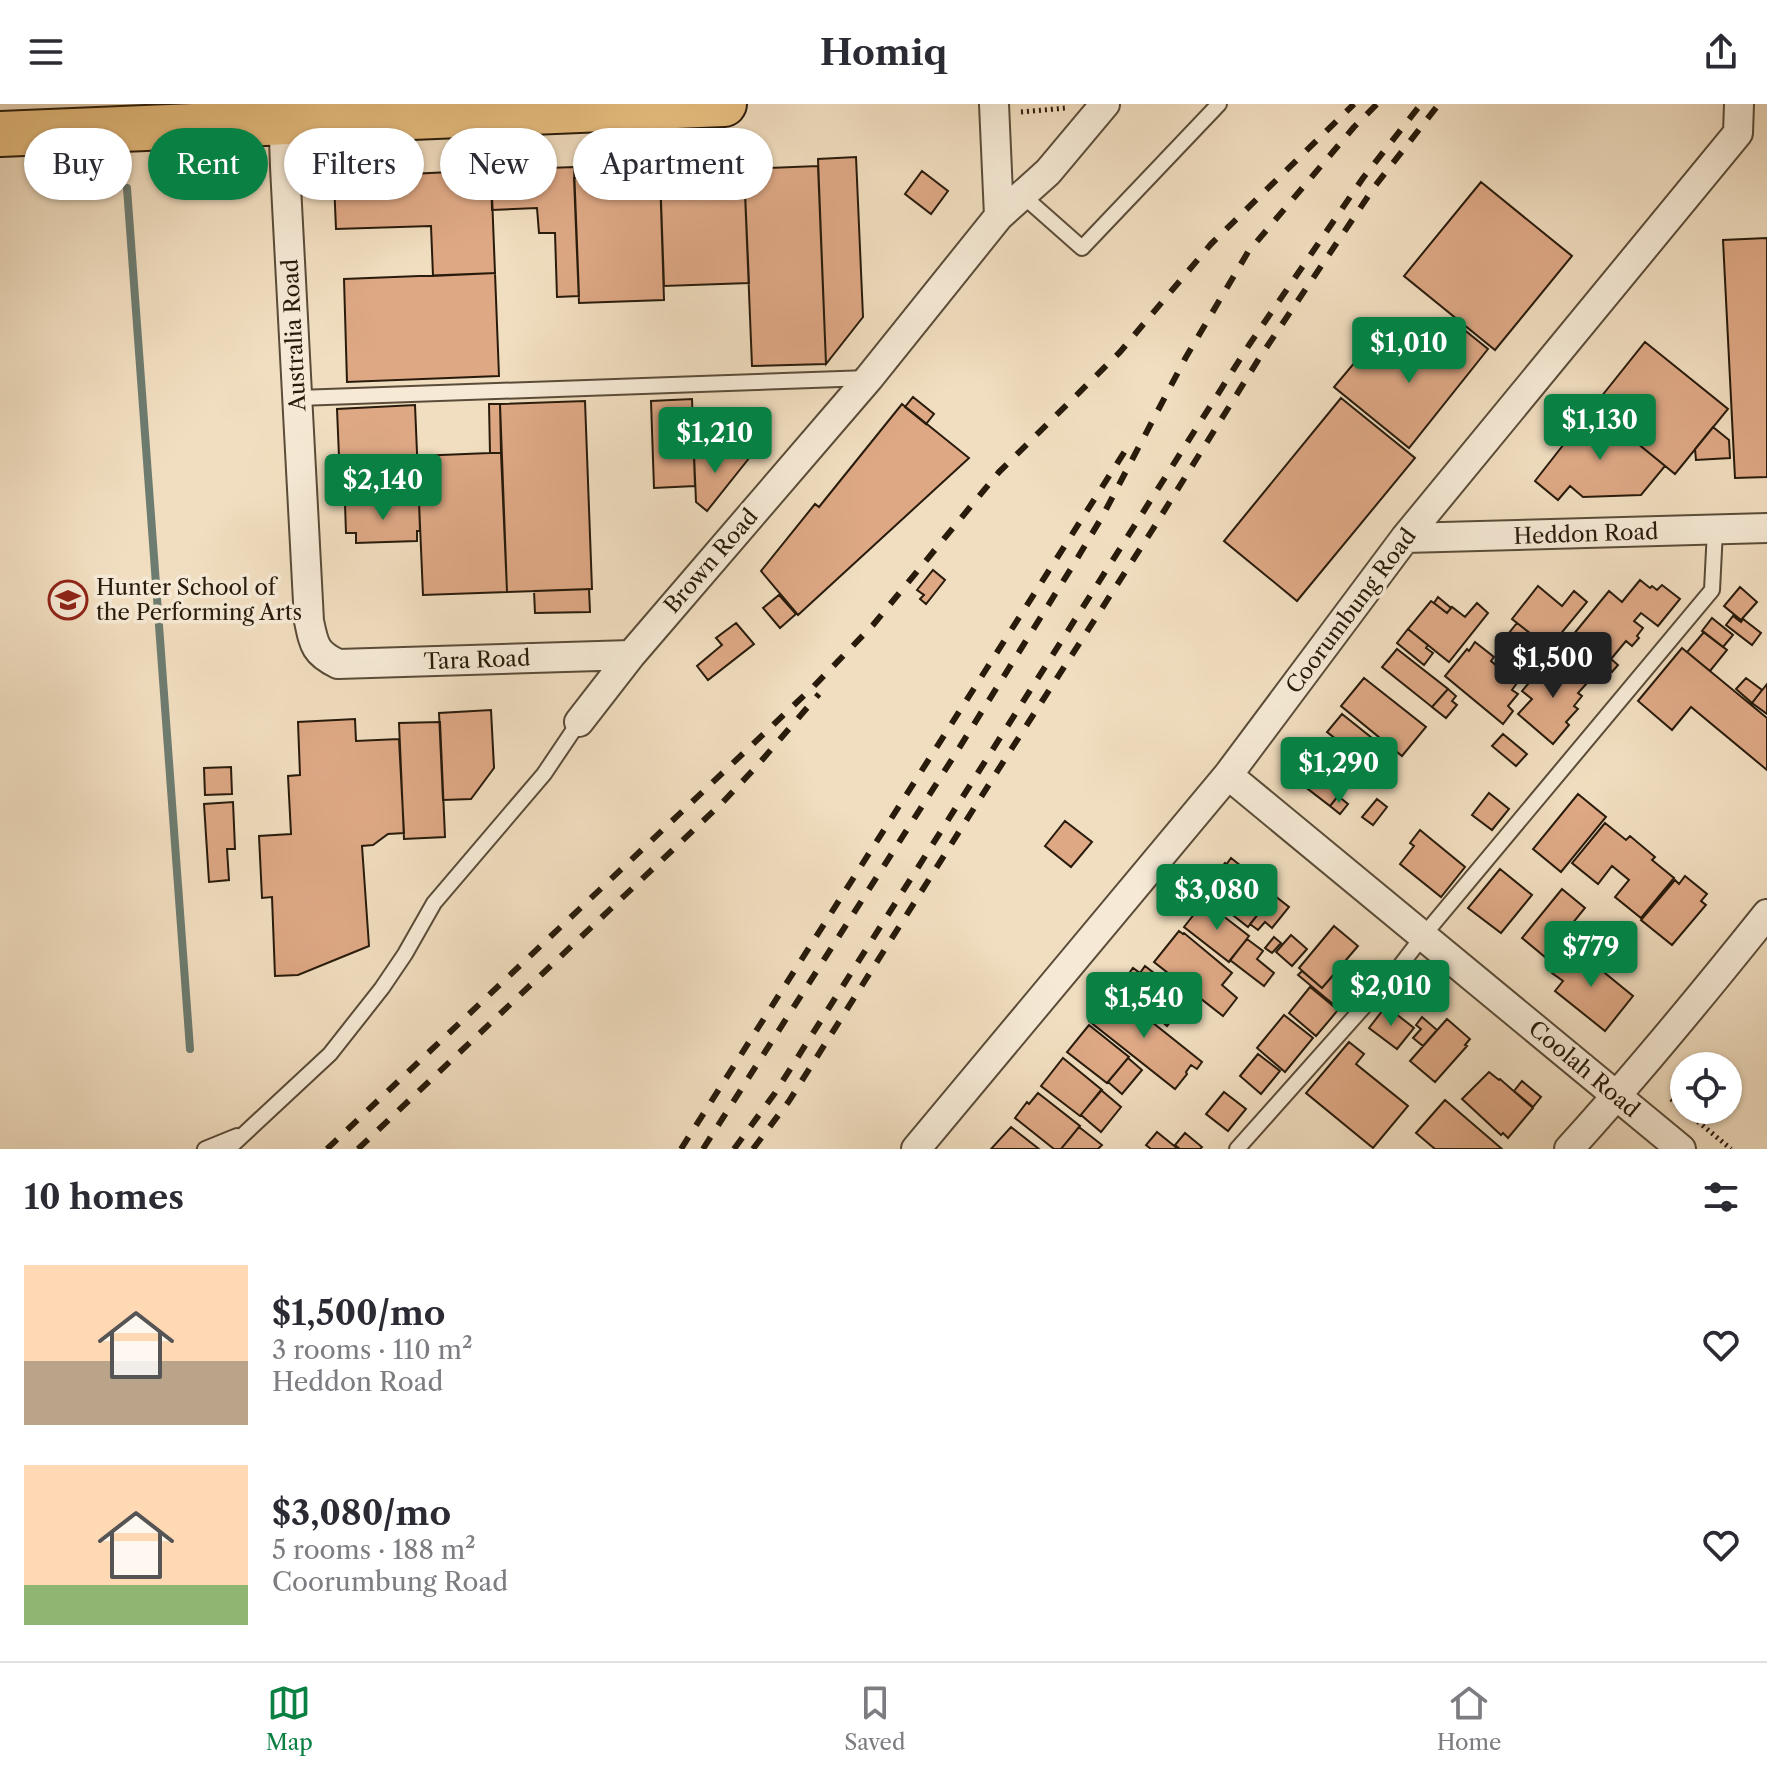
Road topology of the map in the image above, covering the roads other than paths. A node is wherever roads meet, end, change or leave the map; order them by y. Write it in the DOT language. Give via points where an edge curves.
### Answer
graph roads {
  1 [pos="724,104"];
  2 [pos="994,104"];
  3 [pos="1105,104"];
  4 [pos="1219,104"];
  5 [pos="1739,104"];
  6 [pos="283,113"];
  7 [pos="0,134"];
  8 [pos="1022,195"];
  9 [pos="999,216"];
  10 [pos="869,378"];
  11 [pos="298,398"];
  12 [pos="1767,528"];
  13 [pos="1715,530"];
  14 [pos="1405,538"];
  15 [pos="631,655"];
  16 [pos="324,657"];
  17 [pos="579,722"];
  18 [pos="1228,775"];
  19 [pos="1767,914"];
  20 [pos="1423,936"];
  21 [pos="1617,1096"];
  22 [pos="245,1133"];
  23 [pos="205,1149"];
  24 [pos="228,1149"];
  25 [pos="916,1149"];
  26 [pos="1237,1149"];
  27 [pos="1569,1149"];
  28 [pos="1681,1149"];
  1 -- 6 [label="main road"];
  2 -- 9 [label="street"];
  3 -- 8 [label="street, Brown Road"];
  4 -- 8 [label="lane" via="1082,248"];
  5 -- 14 [label="street, Coorumbung Road" via="1738,133"];
  6 -- 7 [label="main road"];
  6 -- 11 [label="street, Australia Road"];
  8 -- 9 [label="street, Brown Road"];
  9 -- 10 [label="street, Brown Road"];
  10 -- 11 [label="lane"];
  10 -- 15 [label="street, Brown Road"];
  11 -- 16 [label="street, Australia Road" via="309,621 314,645"];
  12 -- 13 [label="street, Heddon Road"];
  13 -- 14 [label="street, Heddon Road"];
  13 -- 20 [label="lane" via="1712,590"];
  14 -- 18 [label="street, Coorumbung Road"];
  15 -- 16 [label="street, Tara Road" via="347,664"];
  15 -- 17 [label="street, Brown Road"];
  17 -- 22 [label="lane" via="544,774 434,903 382,988 330,1054"];
  18 -- 20 [label="street, Coolah Road"];
  18 -- 25 [label="street, Coorumbung Road"];
  19 -- 21 [label="street"];
  20 -- 21 [label="street, Coolah Road"];
  20 -- 26 [label="lane"];
  21 -- 27 [label="street"];
  21 -- 28 [label="street, Coolah Road"];
  22 -- 23 [label="lane"];
  22 -- 24 [label="lane"];
}
